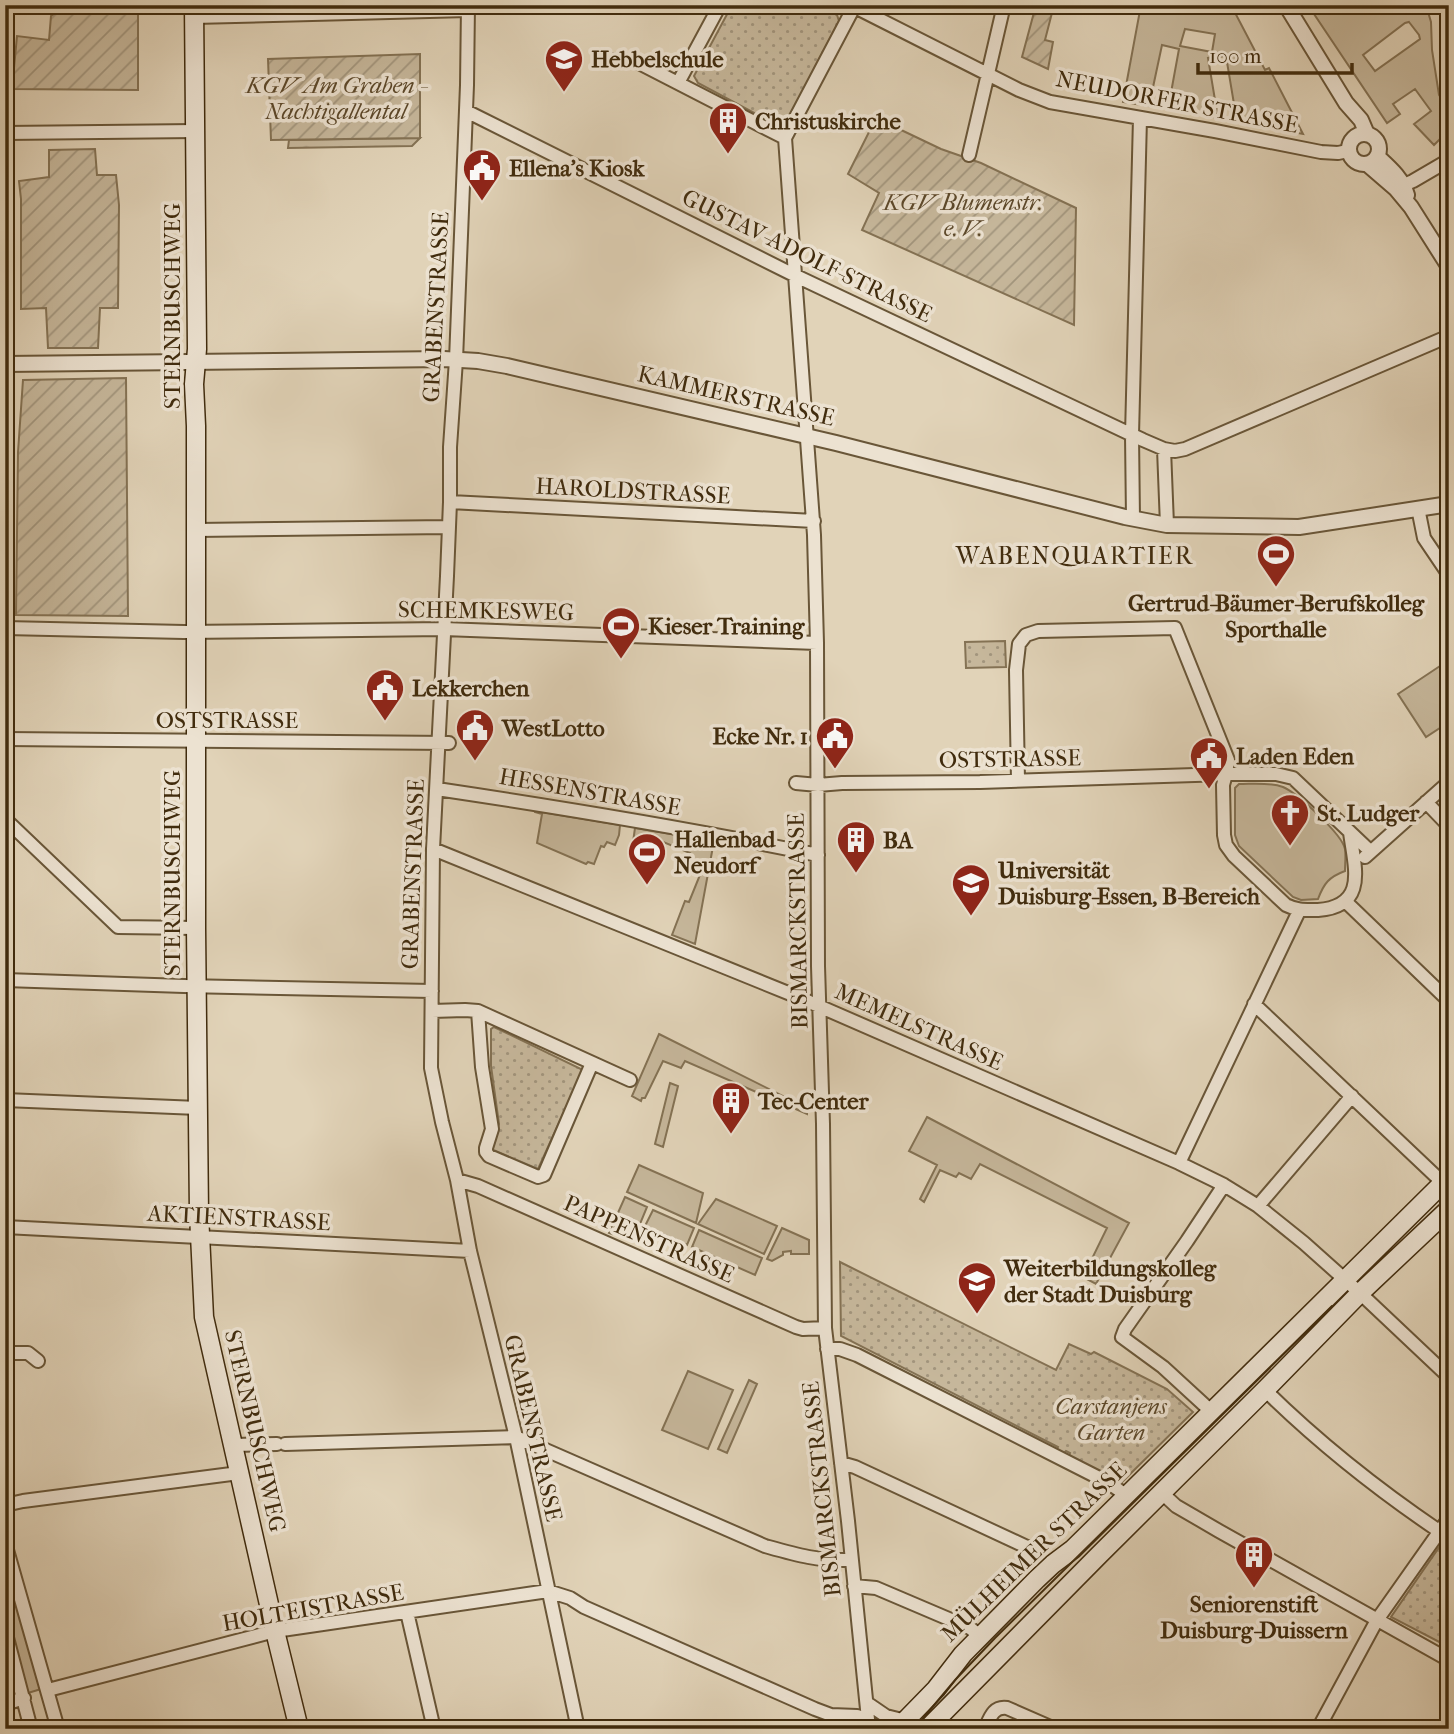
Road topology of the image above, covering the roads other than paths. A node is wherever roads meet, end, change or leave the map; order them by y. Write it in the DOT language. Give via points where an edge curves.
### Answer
graph roads {
  1 [pos="720,5"];
  2 [pos="1004,5"];
  3 [pos="1286,5"];
  4 [pos="852,6"];
  5 [pos="468,8"];
  6 [pos="194,11"];
  7 [pos="615,60"];
  8 [pos="988,73"];
  9 [pos="678,83"];
  10 [pos="466,111"];
  11 [pos="1140,118"];
  12 [pos="196,131"];
  13 [pos="5,133"];
  14 [pos="1362,135"];
  15 [pos="785,138"];
  16 [pos="1348,151"];
  17 [pos="969,155"];
  18 [pos="1372,160"];
  19 [pos="1449,160"];
  20 [pos="1400,187"];
  21 [pos="1449,267"];
  22 [pos="796,276"];
  23 [pos="1449,336"];
  24 [pos="456,360"];
  25 [pos="195,362"];
  26 [pos="5,364"];
  27 [pos="1132,435"];
  28 [pos="807,436"];
  29 [pos="1164,449"];
  30 [pos="450,502"];
  31 [pos="1449,503"];
  32 [pos="1418,508"];
  33 [pos="1133,519"];
  34 [pos="814,521"];
  35 [pos="1167,525"];
  36 [pos="448,527"];
  37 [pos="196,530"];
  38 [pos="1449,575"];
  39 [pos="5,628"];
  40 [pos="444,629"];
  41 [pos="196,632"];
  42 [pos="817,643"];
  43 [pos="5,739"];
  44 [pos="196,741"];
  45 [pos="444,742"];
  46 [pos="1226,774"];
  47 [pos="1018,780"];
  48 [pos="1449,782"];
  49 [pos="796,783"];
  50 [pos="818,785"];
  51 [pos="437,789"];
  52 [pos="1426,802"];
  53 [pos="5,819"];
  54 [pos="1449,826"];
  55 [pos="1350,832"];
  56 [pos="433,849"];
  57 [pos="1370,851"];
  58 [pos="818,855"];
  59 [pos="1356,868"];
  60 [pos="1345,901"];
  61 [pos="1299,911"];
  62 [pos="196,928"];
  63 [pos="5,980"];
  64 [pos="197,986"];
  65 [pos="432,990"];
  66 [pos="1449,1002"];
  67 [pos="1254,1004"];
  68 [pos="820,1007"];
  69 [pos="478,1011"];
  70 [pos="432,1012"];
  71 [pos="592,1063"];
  72 [pos="630,1080"];
  73 [pos="1352,1096"];
  74 [pos="5,1100"];
  75 [pos="198,1108"];
  76 [pos="1179,1163"];
  77 [pos="1446,1180"];
  78 [pos="457,1181"];
  79 [pos="1224,1185"];
  80 [pos="1258,1206"];
  81 [pos="1449,1209"];
  82 [pos="5,1227"];
  83 [pos="200,1237"];
  84 [pos="470,1251"];
  85 [pos="1345,1280"];
  86 [pos="1360,1293"];
  87 [pos="825,1328"];
  88 [pos="827,1349"];
  89 [pos="5,1353"];
  90 [pos="38,1361"];
  91 [pos="1449,1377"];
  92 [pos="1265,1390"];
  93 [pos="1212,1412"];
  94 [pos="516,1437"];
  95 [pos="233,1446"];
  96 [pos="841,1463"];
  97 [pos="239,1473"];
  98 [pos="1118,1490"];
  99 [pos="1162,1493"];
  100 [pos="5,1505"];
  101 [pos="1449,1518"];
  102 [pos="1439,1531"];
  103 [pos="5,1543"];
  104 [pos="1029,1548"];
  105 [pos="851,1560"];
  106 [pos="854,1586"];
  107 [pos="548,1591"];
  108 [pos="407,1612"];
  109 [pos="1377,1620"];
  110 [pos="5,1630"];
  111 [pos="275,1631"];
  112 [pos="980,1636"];
  113 [pos="1449,1660"];
  114 [pos="47,1690"];
  115 [pos="24,1698"];
  116 [pos="5,1704"];
  117 [pos="866,1716"];
  118 [pos="902,1725"];
  119 [pos="32,1729"];
  120 [pos="58,1729"];
  121 [pos="299,1729"];
  122 [pos="434,1729"];
  123 [pos="578,1729"];
  124 [pos="927,1729"];
  125 [pos="985,1729"];
  126 [pos="1055,1729"];
  127 [pos="1319,1729"];
  1 -- 9 [label="street"];
  2 -- 8 [label="street"];
  3 -- 14 [label="street"];
  4 -- 8 [label="street, NEUDORFER STRASSE"];
  4 -- 15 [label="street"];
  5 -- 6 [label="street"];
  5 -- 10 [label="street, GRABENSTRASSE"];
  6 -- 12 [label="main road, STERNBUSCHWEG"];
  7 -- 9 [label="street" via="635,61"];
  8 -- 11 [label="street, NEUDORFER STRASSE" via="1049,102"];
  8 -- 17 [label="street"];
  9 -- 15 [label="street"];
  10 -- 22 [label="street, GUSTAV-ADOLF-STRASSE"];
  10 -- 24 [label="street, GRABENSTRASSE"];
  11 -- 16 [label="street, NEUDORFER STRASSE" via="1321,152"];
  11 -- 27 [label="street"];
  12 -- 13 [label="street"];
  12 -- 25 [label="main road, STERNBUSCHWEG"];
  14 -- 16 [label="street" via="1350,142"];
  14 -- 18 [label="street" via="1378,143"];
  15 -- 22 [label="street, BISMARCKSTRASSE"];
  16 -- 18 [label="street" via="1355,162"];
  18 -- 20 [label="street"];
  19 -- 20 [label="street"];
  20 -- 21 [label="street"];
  22 -- 27 [label="street, GUSTAV-ADOLF-STRASSE"];
  22 -- 28 [label="street, BISMARCKSTRASSE"];
  23 -- 29 [label="street" via="1185,449"];
  24 -- 25 [label="street, KAMMERSTRASSE"];
  24 -- 28 [label="street, KAMMERSTRASSE" via="507,366"];
  24 -- 30 [label="street, GRABENSTRASSE"];
  25 -- 26 [label="street, KAMMERSTRASSE"];
  25 -- 37 [label="main road, STERNBUSCHWEG"];
  27 -- 29 [label="street, GUSTAV-ADOLF-STRASSE"];
  27 -- 33 [label="street"];
  28 -- 33 [label="street, KAMMERSTRASSE"];
  28 -- 34 [label="street, BISMARCKSTRASSE"];
  29 -- 35 [label="street"];
  30 -- 34 [label="street, HAROLDSTRASSE"];
  30 -- 36 [label="street, GRABENSTRASSE"];
  31 -- 32 [label="street, KAMMERSTRASSE"];
  32 -- 35 [label="street, KAMMERSTRASSE" via="1299,527"];
  32 -- 38 [label="street" via="1424,538"];
  33 -- 35 [label="street, KAMMERSTRASSE"];
  34 -- 42 [label="street, BISMARCKSTRASSE"];
  36 -- 37 [label="street"];
  36 -- 40 [label="street, GRABENSTRASSE"];
  37 -- 41 [label="main road, STERNBUSCHWEG"];
  39 -- 41 [label="street, SCHEMKESWEG"];
  40 -- 41 [label="street, SCHEMKESWEG"];
  40 -- 42 [label="street, SCHEMKESWEG"];
  40 -- 45 [label="street, GRABENSTRASSE"];
  41 -- 44 [label="main road, STERNBUSCHWEG"];
  42 -- 50 [label="street, BISMARCKSTRASSE"];
  43 -- 44 [label="street, OSTSTRASSE"];
  44 -- 45 [label="street, OSTSTRASSE"];
  44 -- 62 [label="main road, STERNBUSCHWEG"];
  45 -- 51 [label="street, GRABENSTRASSE"];
  46 -- 47 [label="street, OSTSTRASSE"];
  46 -- 47 [label="street" via="1227,760 1175,628 1163,627 1026,635 1019,644 1016,670"];
  46 -- 55 [label="street" via="1293,778"];
  46 -- 61 [label="street" via="1226,845 1286,905"];
  47 -- 50 [label="street, OSTSTRASSE"];
  48 -- 52 [label="street"];
  49 -- 50 [label="street, OSTSTRASSE"];
  50 -- 58 [label="street, BISMARCKSTRASSE"];
  51 -- 56 [label="street, GRABENSTRASSE"];
  51 -- 58 [label="street, HESSENSTRASSE"];
  52 -- 54 [label="street"];
  52 -- 57 [label="street"];
  53 -- 62 [label="street" via="118,927"];
  55 -- 57 [label="street"];
  55 -- 59 [label="street"];
  56 -- 65 [label="street, GRABENSTRASSE"];
  56 -- 68 [label="street, MEMELSTRASSE"];
  57 -- 59 [label="street"];
  58 -- 68 [label="street, BISMARCKSTRASSE"];
  59 -- 60 [label="street" via="1352,892"];
  60 -- 61 [label="street" via="1326,909"];
  60 -- 66 [label="street"];
  61 -- 67 [label="street"];
  62 -- 64 [label="main road, STERNBUSCHWEG"];
  63 -- 64 [label="street"];
  64 -- 65 [label="street"];
  64 -- 75 [label="main road, STERNBUSCHWEG"];
  65 -- 70 [label="street, GRABENSTRASSE"];
  67 -- 73 [label="street"];
  67 -- 76 [label="street"];
  68 -- 76 [label="street, MEMELSTRASSE"];
  68 -- 87 [label="street, BISMARCKSTRASSE"];
  69 -- 70 [label="street"];
  69 -- 71 [label="street"];
  69 -- 71 [label="street" via="492,1129 486,1148 489,1156 538,1177 544,1175"];
  70 -- 78 [label="street, GRABENSTRASSE" via="431,1068"];
  71 -- 72 [label="street"];
  73 -- 77 [label="street"];
  73 -- 80 [label="street"];
  74 -- 75 [label="street"];
  75 -- 83 [label="main road, STERNBUSCHWEG"];
  76 -- 79 [label="street, MEMELSTRASSE"];
  77 -- 85 [label="main road, MÜLHEIMER STRASSE"];
  78 -- 84 [label="street, GRABENSTRASSE"];
  78 -- 87 [label="street, PAPPENSTRASSE" via="478,1186 796,1327"];
  79 -- 80 [label="street, MEMELSTRASSE"];
  79 -- 93 [label="street" via="1122,1337"];
  80 -- 85 [label="street, MEMELSTRASSE"];
  81 -- 86 [label="main road, MÜLHEIMER STRASSE"];
  82 -- 83 [label="street, AKTIENSTRASSE"];
  83 -- 84 [label="street, AKTIENSTRASSE"];
  83 -- 95 [label="main road, STERNBUSCHWEG" via="204,1317"];
  84 -- 94 [label="street, GRABENSTRASSE"];
  85 -- 86 [label="street, MEMELSTRASSE"];
  85 -- 93 [label="main road, MÜLHEIMER STRASSE"];
  86 -- 91 [label="street, MEMELSTRASSE"];
  86 -- 92 [label="main road, MÜLHEIMER STRASSE"];
  87 -- 88 [label="street, BISMARCKSTRASSE"];
  88 -- 96 [label="street, BISMARCKSTRASSE"];
  88 -- 98 [label="street" via="857,1355"];
  89 -- 90 [label="street" via="28,1353"];
  92 -- 99 [label="main road, MÜLHEIMER STRASSE"];
  92 -- 102 [label="street" via="1349,1465"];
  93 -- 98 [label="main road, MÜLHEIMER STRASSE"];
  94 -- 95 [label="street"];
  94 -- 105 [label="street" via="765,1546 794,1555"];
  94 -- 107 [label="street, GRABENSTRASSE"];
  95 -- 97 [label="main road, STERNBUSCHWEG"];
  96 -- 104 [label="street"];
  96 -- 105 [label="street, BISMARCKSTRASSE"];
  97 -- 100 [label="street"];
  97 -- 111 [label="main road, STERNBUSCHWEG"];
  98 -- 112 [label="main road, MÜLHEIMER STRASSE" via="1073,1549"];
  99 -- 109 [label="street" via="1197,1519"];
  99 -- 124 [label="main road, MÜLHEIMER STRASSE"];
  101 -- 102 [label="street"];
  102 -- 109 [label="street"];
  103 -- 114 [label="street"];
  105 -- 106 [label="street, BISMARCKSTRASSE"];
  106 -- 112 [label="street" via="876,1588"];
  106 -- 117 [label="street, BISMARCKSTRASSE"];
  107 -- 108 [label="street, HOLTEISTRASSE"];
  107 -- 117 [label="street" via="815,1709 831,1715"];
  107 -- 123 [label="street, GRABENSTRASSE"];
  108 -- 111 [label="street, HOLTEISTRASSE"];
  108 -- 122 [label="street"];
  109 -- 113 [label="street"];
  109 -- 127 [label="street"];
  110 -- 115 [label="street"];
  111 -- 114 [label="street, HOLTEISTRASSE"];
  111 -- 121 [label="main road, STERNBUSCHWEG"];
  112 -- 118 [label="main road, MÜLHEIMER STRASSE"];
  114 -- 120 [label="street"];
  115 -- 116 [label="street"];
  115 -- 119 [label="street"];
  117 -- 118 [label="street" via="887,1716"];
  125 -- 126 [label="street" via="1002,1707"];
}
